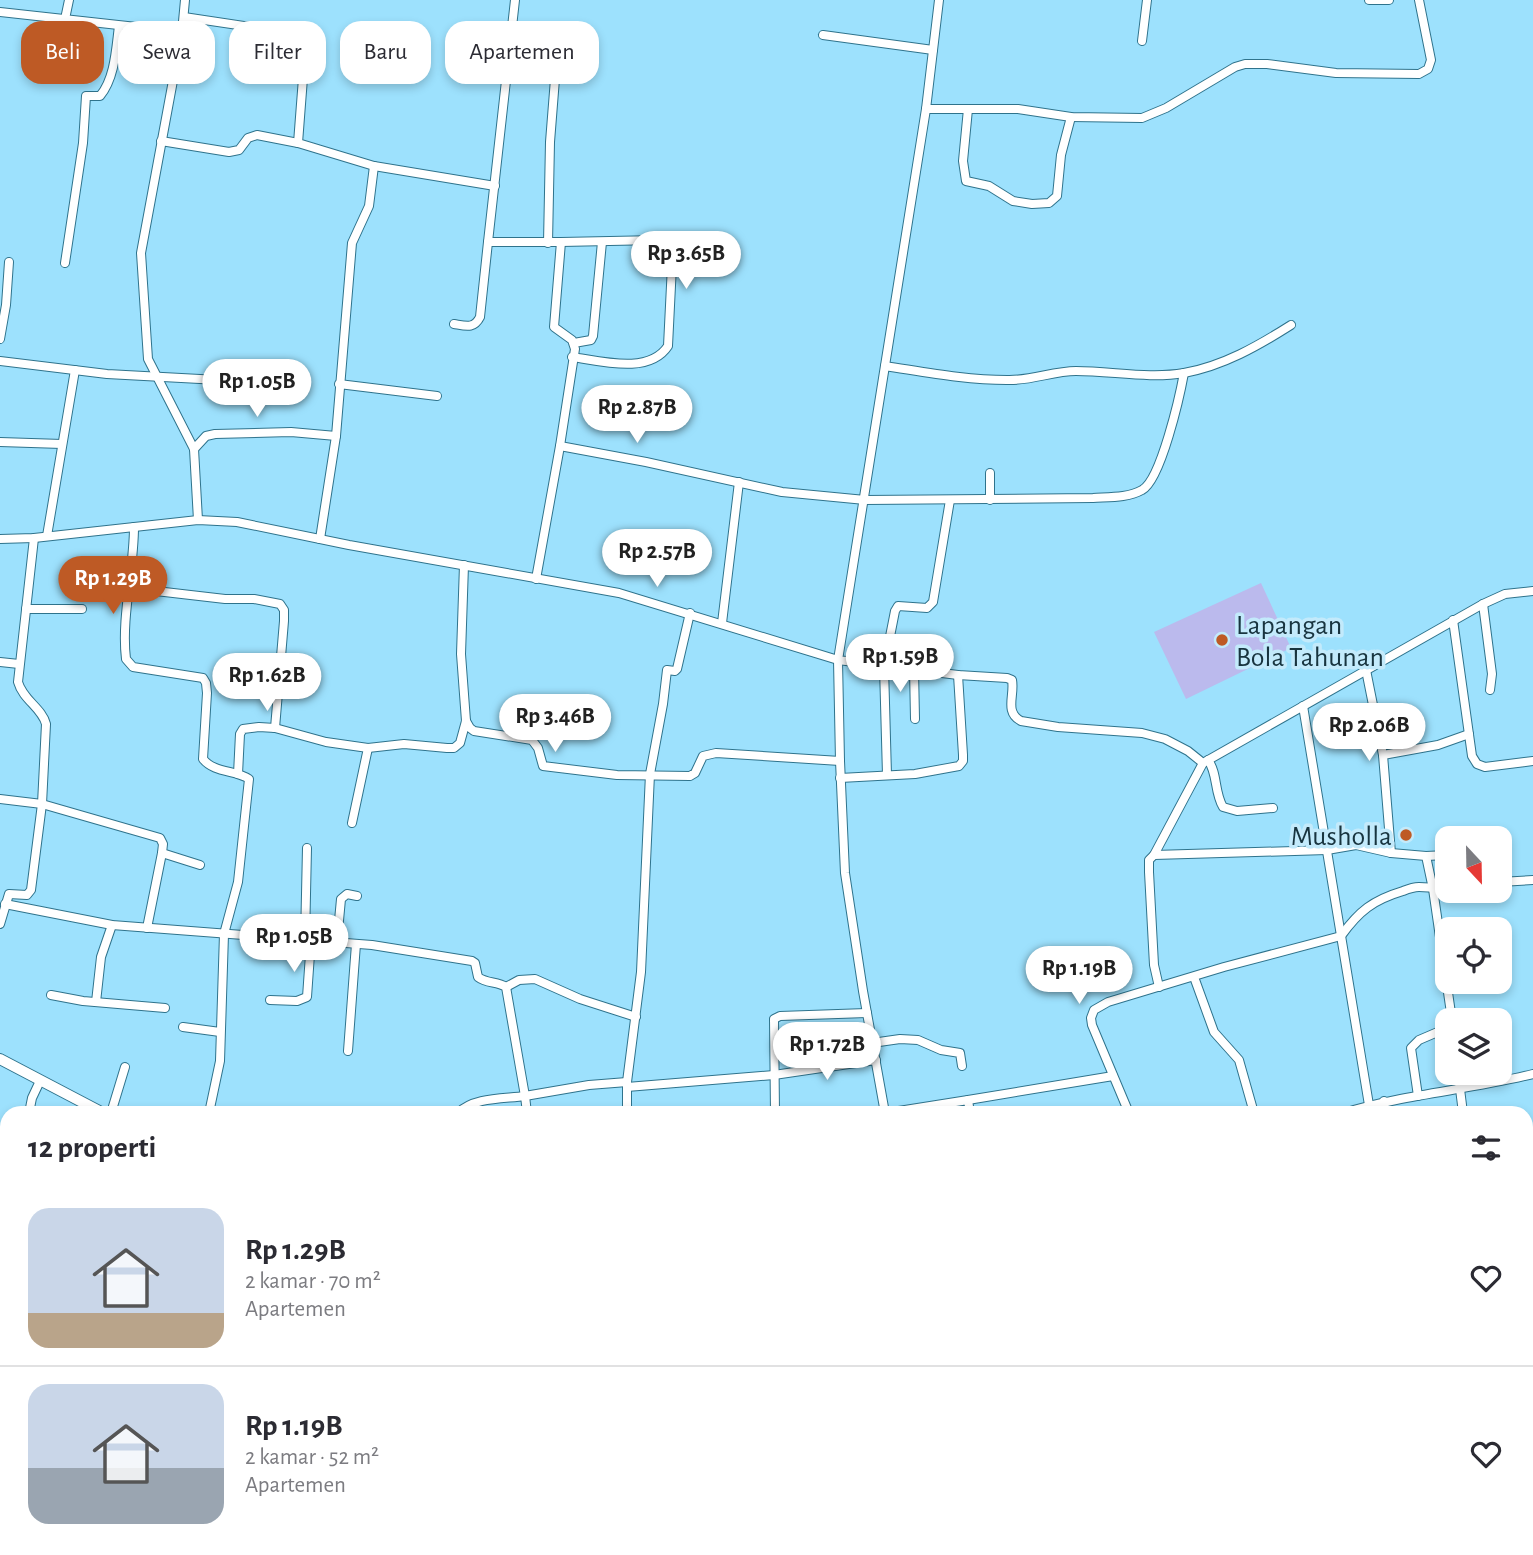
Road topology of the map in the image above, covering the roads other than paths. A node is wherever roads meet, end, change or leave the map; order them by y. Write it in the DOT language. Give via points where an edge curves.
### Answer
graph roads {
  1 [pos="69,0"];
  2 [pos="185,0"];
  3 [pos="515,0"];
  4 [pos="939,0"];
  5 [pos="1147,0"];
  6 [pos="1369,0"];
  7 [pos="1389,0"];
  8 [pos="1419,0"];
  9 [pos="0,13"];
  10 [pos="184,17"];
  11 [pos="65,19"];
  12 [pos="183,21"];
  13 [pos="513,21"];
  14 [pos="118,26"];
  15 [pos="823,35"];
  16 [pos="118,37"];
  17 [pos="1142,41"];
  18 [pos="933,50"];
  19 [pos="172,84"];
  20 [pos="506,84"];
  21 [pos="555,84"];
  22 [pos="926,109"];
  23 [pos="968,109"];
  24 [pos="1071,117"];
  25 [pos="161,141"];
  26 [pos="298,143"];
  27 [pos="374,166"];
  28 [pos="495,186"];
  29 [pos="488,242"];
  30 [pos="561,242"];
  31 [pos="602,242"];
  32 [pos="548,243"];
  33 [pos="9,262"];
  34 [pos="65,263"];
  35 [pos="454,324"];
  36 [pos="1291,325"];
  37 [pos="0,339"];
  38 [pos="574,342"];
  39 [pos="572,357"];
  40 [pos="0,361"];
  41 [pos="885,366"];
  42 [pos="75,370"];
  43 [pos="1184,373"];
  44 [pos="156,377"];
  45 [pos="237,381"];
  46 [pos="339,384"];
  47 [pos="437,396"];
  48 [pos="336,436"];
  49 [pos="0,442"];
  50 [pos="62,444"];
  51 [pos="560,446"];
  52 [pos="194,449"];
  53 [pos="990,473"];
  54 [pos="739,482"];
  55 [pos="865,500"];
  56 [pos="950,500"];
  57 [pos="990,500"];
  58 [pos="198,520"];
  59 [pos="134,527"];
  60 [pos="47,536"];
  61 [pos="34,538"];
  62 [pos="0,539"];
  63 [pos="320,539"];
  64 [pos="464,565"];
  65 [pos="536,579"];
  66 [pos="130,588"];
  67 [pos="1533,591"];
  68 [pos="1483,604"];
  69 [pos="26,609"];
  70 [pos="82,609"];
  71 [pos="690,613"];
  72 [pos="1453,620"];
  73 [pos="722,623"];
  74 [pos="838,660"];
  75 [pos="0,662"];
  76 [pos="19,664"];
  77 [pos="884,667"];
  78 [pos="915,669"];
  79 [pos="1366,670"];
  80 [pos="958,675"];
  81 [pos="1490,690"];
  82 [pos="1303,706"];
  83 [pos="915,719"];
  84 [pos="466,720"];
  85 [pos="275,728"];
  86 [pos="1469,734"];
  87 [pos="368,748"];
  88 [pos="1383,755"];
  89 [pos="839,761"];
  90 [pos="1533,761"];
  91 [pos="1205,762"];
  92 [pos="238,774"];
  93 [pos="650,774"];
  94 [pos="887,775"];
  95 [pos="840,778"];
  96 [pos="0,799"];
  97 [pos="42,804"];
  98 [pos="1273,808"];
  99 [pos="352,823"];
  100 [pos="307,848"];
  101 [pos="1327,850"];
  102 [pos="162,853"];
  103 [pos="1391,853"];
  104 [pos="1154,855"];
  105 [pos="1426,856"];
  106 [pos="1435,856"];
  107 [pos="200,865"];
  108 [pos="1533,880"];
  109 [pos="1512,881"];
  110 [pos="1433,889"];
  111 [pos="4,893"];
  112 [pos="357,895"];
  113 [pos="5,905"];
  114 [pos="0,924"];
  115 [pos="112,925"];
  116 [pos="147,928"];
  117 [pos="224,934"];
  118 [pos="1341,936"];
  119 [pos="308,940"];
  120 [pos="337,942"];
  121 [pos="356,944"];
  122 [pos="1194,977"];
  123 [pos="506,986"];
  124 [pos="1159,987"];
  125 [pos="51,995"];
  126 [pos="270,999"];
  127 [pos="96,1002"];
  128 [pos="165,1008"];
  129 [pos="1450,1008"];
  130 [pos="867,1013"];
  131 [pos="636,1017"];
  132 [pos="183,1027"];
  133 [pos="220,1032"];
  134 [pos="1435,1033"];
  135 [pos="873,1043"];
  136 [pos="348,1051"];
  137 [pos="0,1059"];
  138 [pos="876,1060"];
  139 [pos="962,1066"];
  140 [pos="125,1067"];
  141 [pos="1533,1074"];
  142 [pos="774,1075"];
  143 [pos="1113,1076"];
  144 [pos="40,1081"];
  145 [pos="627,1084"];
  146 [pos="1460,1085"];
  147 [pos="1460,1089"];
  148 [pos="525,1096"];
  149 [pos="1418,1096"];
  150 [pos="968,1100"];
  151 [pos="1384,1101"];
  152 [pos="1369,1105"];
  153 [pos="30,1106"];
  154 [pos="89,1106"];
  155 [pos="113,1106"];
  156 [pos="210,1106"];
  157 [pos="467,1106"];
  158 [pos="526,1106"];
  159 [pos="626,1106"];
  160 [pos="775,1106"];
  161 [pos="885,1106"];
  162 [pos="930,1106"];
  163 [pos="969,1106"];
  164 [pos="1126,1106"];
  165 [pos="1252,1106"];
  166 [pos="1366,1106"];
  167 [pos="1384,1106"];
  168 [pos="1462,1106"];
  169 [pos="1533,1479"];
  170 [pos="1533,1485"];
  171 [pos="1533,1555"];
  1 -- 11 [label="street"];
  2 -- 10 [label="street"];
  3 -- 13 [label="street"];
  4 -- 18 [label="street"];
  5 -- 17 [label="street"];
  6 -- 7 [label="street"];
  8 -- 24 [label="street" via="1431,60 1428,69 1419,74 1245,64 1150,116"];
  9 -- 11 [label="street"];
  10 -- 12 [label="street"];
  10 -- 26 [label="street" via="304,35"];
  11 -- 14 [label="street"];
  15 -- 18 [label="street"];
  16 -- 34 [label="street" via="105,89 100,96 86,96"];
  18 -- 22 [label="street"];
  19 -- 25 [label="street"];
  20 -- 28 [label="street"];
  21 -- 32 [label="street"];
  22 -- 23 [label="street"];
  22 -- 41 [label="street"];
  23 -- 24 [label="street" via="1018,109"];
  23 -- 24 [label="street" via="963,161 966,181 1032,204 1049,203 1057,196"];
  25 -- 26 [label="street" via="229,152 257,135"];
  25 -- 44 [label="street" via="141,253 146,354"];
  26 -- 27 [label="street"];
  27 -- 28 [label="street"];
  27 -- 46 [label="street" via="369,206 352,243"];
  28 -- 29 [label="street"];
  29 -- 32 [label="street"];
  29 -- 35 [label="street" via="480,317 474,326"];
  30 -- 31 [label="street"];
  30 -- 32 [label="street"];
  30 -- 38 [label="street" via="554,327"];
  31 -- 38 [label="street" via="593,336"];
  31 -- 39 [label="street" via="671,242 668,346 648,362"];
  33 -- 37 [label="street"];
  36 -- 43 [label="street" via="1230,359"];
  38 -- 39 [label="street"];
  39 -- 51 [label="street"];
  40 -- 42 [label="street"];
  41 -- 43 [label="street" via="1009,380 1075,371"];
  41 -- 55 [label="street"];
  42 -- 44 [label="street"];
  42 -- 50 [label="street"];
  43 -- 57 [label="street" via="1159,462 1142,490 1093,498"];
  44 -- 45 [label="street"];
  44 -- 52 [label="street"];
  46 -- 47 [label="street"];
  46 -- 48 [label="street"];
  48 -- 52 [label="street" via="215,434 206,436"];
  48 -- 63 [label="street"];
  49 -- 50 [label="street"];
  50 -- 60 [label="street"];
  51 -- 54 [label="street"];
  51 -- 65 [label="street"];
  52 -- 58 [label="street"];
  53 -- 57 [label="street"];
  54 -- 55 [label="street" via="782,492"];
  54 -- 73 [label="street"];
  55 -- 56 [label="street"];
  55 -- 74 [label="street"];
  56 -- 57 [label="street"];
  56 -- 77 [label="street" via="933,602 927,608 898,606"];
  58 -- 59 [label="street"];
  58 -- 63 [label="street" via="255,525"];
  59 -- 60 [label="street"];
  59 -- 66 [label="street"];
  60 -- 61 [label="street"];
  61 -- 62 [label="street"];
  61 -- 69 [label="street"];
  63 -- 64 [label="street"];
  64 -- 65 [label="street"];
  64 -- 84 [label="street" via="461,653"];
  65 -- 71 [label="street" via="619,593"];
  66 -- 85 [label="street" via="280,604 285,621"];
  66 -- 92 [label="street" via="128,663 203,678 207,693 203,759"];
  67 -- 68 [label="street" via="1505,594"];
  68 -- 72 [label="street"];
  68 -- 81 [label="street"];
  69 -- 70 [label="street"];
  69 -- 76 [label="street"];
  71 -- 73 [label="street"];
  71 -- 93 [label="street" via="677,669 667,670 664,681"];
  72 -- 79 [label="street"];
  72 -- 86 [label="street"];
  73 -- 74 [label="street"];
  74 -- 77 [label="street"];
  74 -- 89 [label="street"];
  75 -- 76 [label="street"];
  76 -- 97 [label="street" via="19,688 46,724"];
  77 -- 78 [label="street"];
  77 -- 94 [label="street"];
  78 -- 80 [label="street"];
  78 -- 83 [label="street"];
  79 -- 82 [label="street"];
  79 -- 88 [label="street"];
  80 -- 91 [label="street" via="1010,679 1011,711 1021,720 1142,733 1165,739"];
  80 -- 94 [label="street" via="961,764"];
  82 -- 91 [label="street"];
  82 -- 101 [label="street"];
  84 -- 87 [label="street" via="460,743 454,748 404,744"];
  84 -- 93 [label="street" via="474,731 532,740 543,766 594,774"];
  85 -- 87 [label="street"];
  85 -- 92 [label="street" via="243,729"];
  86 -- 88 [label="street"];
  86 -- 90 [label="street" via="1472,756 1481,767"];
  87 -- 99 [label="street"];
  88 -- 103 [label="street"];
  89 -- 93 [label="street" via="708,754 690,776"];
  89 -- 95 [label="street"];
  91 -- 98 [label="street" via="1213,767 1223,807 1237,811"];
  91 -- 104 [label="street"];
  92 -- 117 [label="street" via="248,778 249,784 238,882"];
  93 -- 131 [label="street"];
  94 -- 95 [label="street"];
  95 -- 130 [label="street" via="845,873"];
  96 -- 97 [label="street"];
  97 -- 102 [label="street" via="155,835 163,844"];
  97 -- 111 [label="street" via="31,890 23,896"];
  100 -- 119 [label="street"];
  101 -- 103 [label="street" via="1356,845"];
  101 -- 104 [label="street"];
  101 -- 118 [label="street"];
  102 -- 107 [label="street"];
  102 -- 116 [label="street"];
  103 -- 105 [label="street"];
  104 -- 124 [label="street" via="1149,872"];
  105 -- 106 [label="street"];
  105 -- 110 [label="street"];
  108 -- 109 [label="street"];
  110 -- 118 [label="street" via="1417,887 1377,901 1352,920"];
  110 -- 129 [label="street"];
  111 -- 113 [label="street"];
  112 -- 120 [label="street" via="341,899"];
  113 -- 114 [label="street"];
  113 -- 115 [label="street"];
  115 -- 116 [label="street"];
  115 -- 127 [label="street" via="101,957"];
  116 -- 117 [label="street"];
  117 -- 119 [label="street"];
  117 -- 133 [label="street"];
  118 -- 122 [label="street"];
  118 -- 152 [label="street"];
  119 -- 120 [label="street"];
  119 -- 126 [label="street" via="307,997"];
  120 -- 121 [label="street"];
  121 -- 123 [label="street" via="472,961 482,981"];
  121 -- 136 [label="street"];
  122 -- 124 [label="street"];
  122 -- 165 [label="street" via="1214,1032 1239,1060"];
  123 -- 131 [label="street" via="535,979"];
  123 -- 148 [label="street"];
  124 -- 143 [label="street" via="1108,1002 1091,1013"];
  125 -- 127 [label="street"];
  127 -- 128 [label="street"];
  130 -- 135 [label="street"];
  130 -- 142 [label="street" via="774,1018"];
  131 -- 145 [label="street"];
  132 -- 133 [label="street"];
  133 -- 156 [label="street" via="220,1061"];
  134 -- 149 [label="street" via="1411,1048"];
  135 -- 138 [label="street"];
  135 -- 139 [label="street" via="918,1040 960,1054"];
  137 -- 144 [label="highway"];
  138 -- 142 [label="street"];
  138 -- 161 [label="street"];
  140 -- 155 [label="street"];
  141 -- 147 [label="street"];
  142 -- 145 [label="street"];
  142 -- 160 [label="street"];
  143 -- 150 [label="street"];
  143 -- 164 [label="street"];
  144 -- 153 [label="street"];
  144 -- 154 [label="highway"];
  145 -- 148 [label="street"];
  145 -- 159 [label="street"];
  146 -- 147 [label="street"];
  147 -- 149 [label="street"];
  147 -- 168 [label="street"];
  148 -- 157 [label="street"];
  148 -- 158 [label="street"];
  149 -- 151 [label="street"];
  150 -- 162 [label="street"];
  150 -- 163 [label="street"];
  151 -- 152 [label="street"];
  151 -- 167 [label="street"];
  152 -- 166 [label="street"];
  169 -- 170 [label="street"];
  170 -- 171 [label="street"];
}
